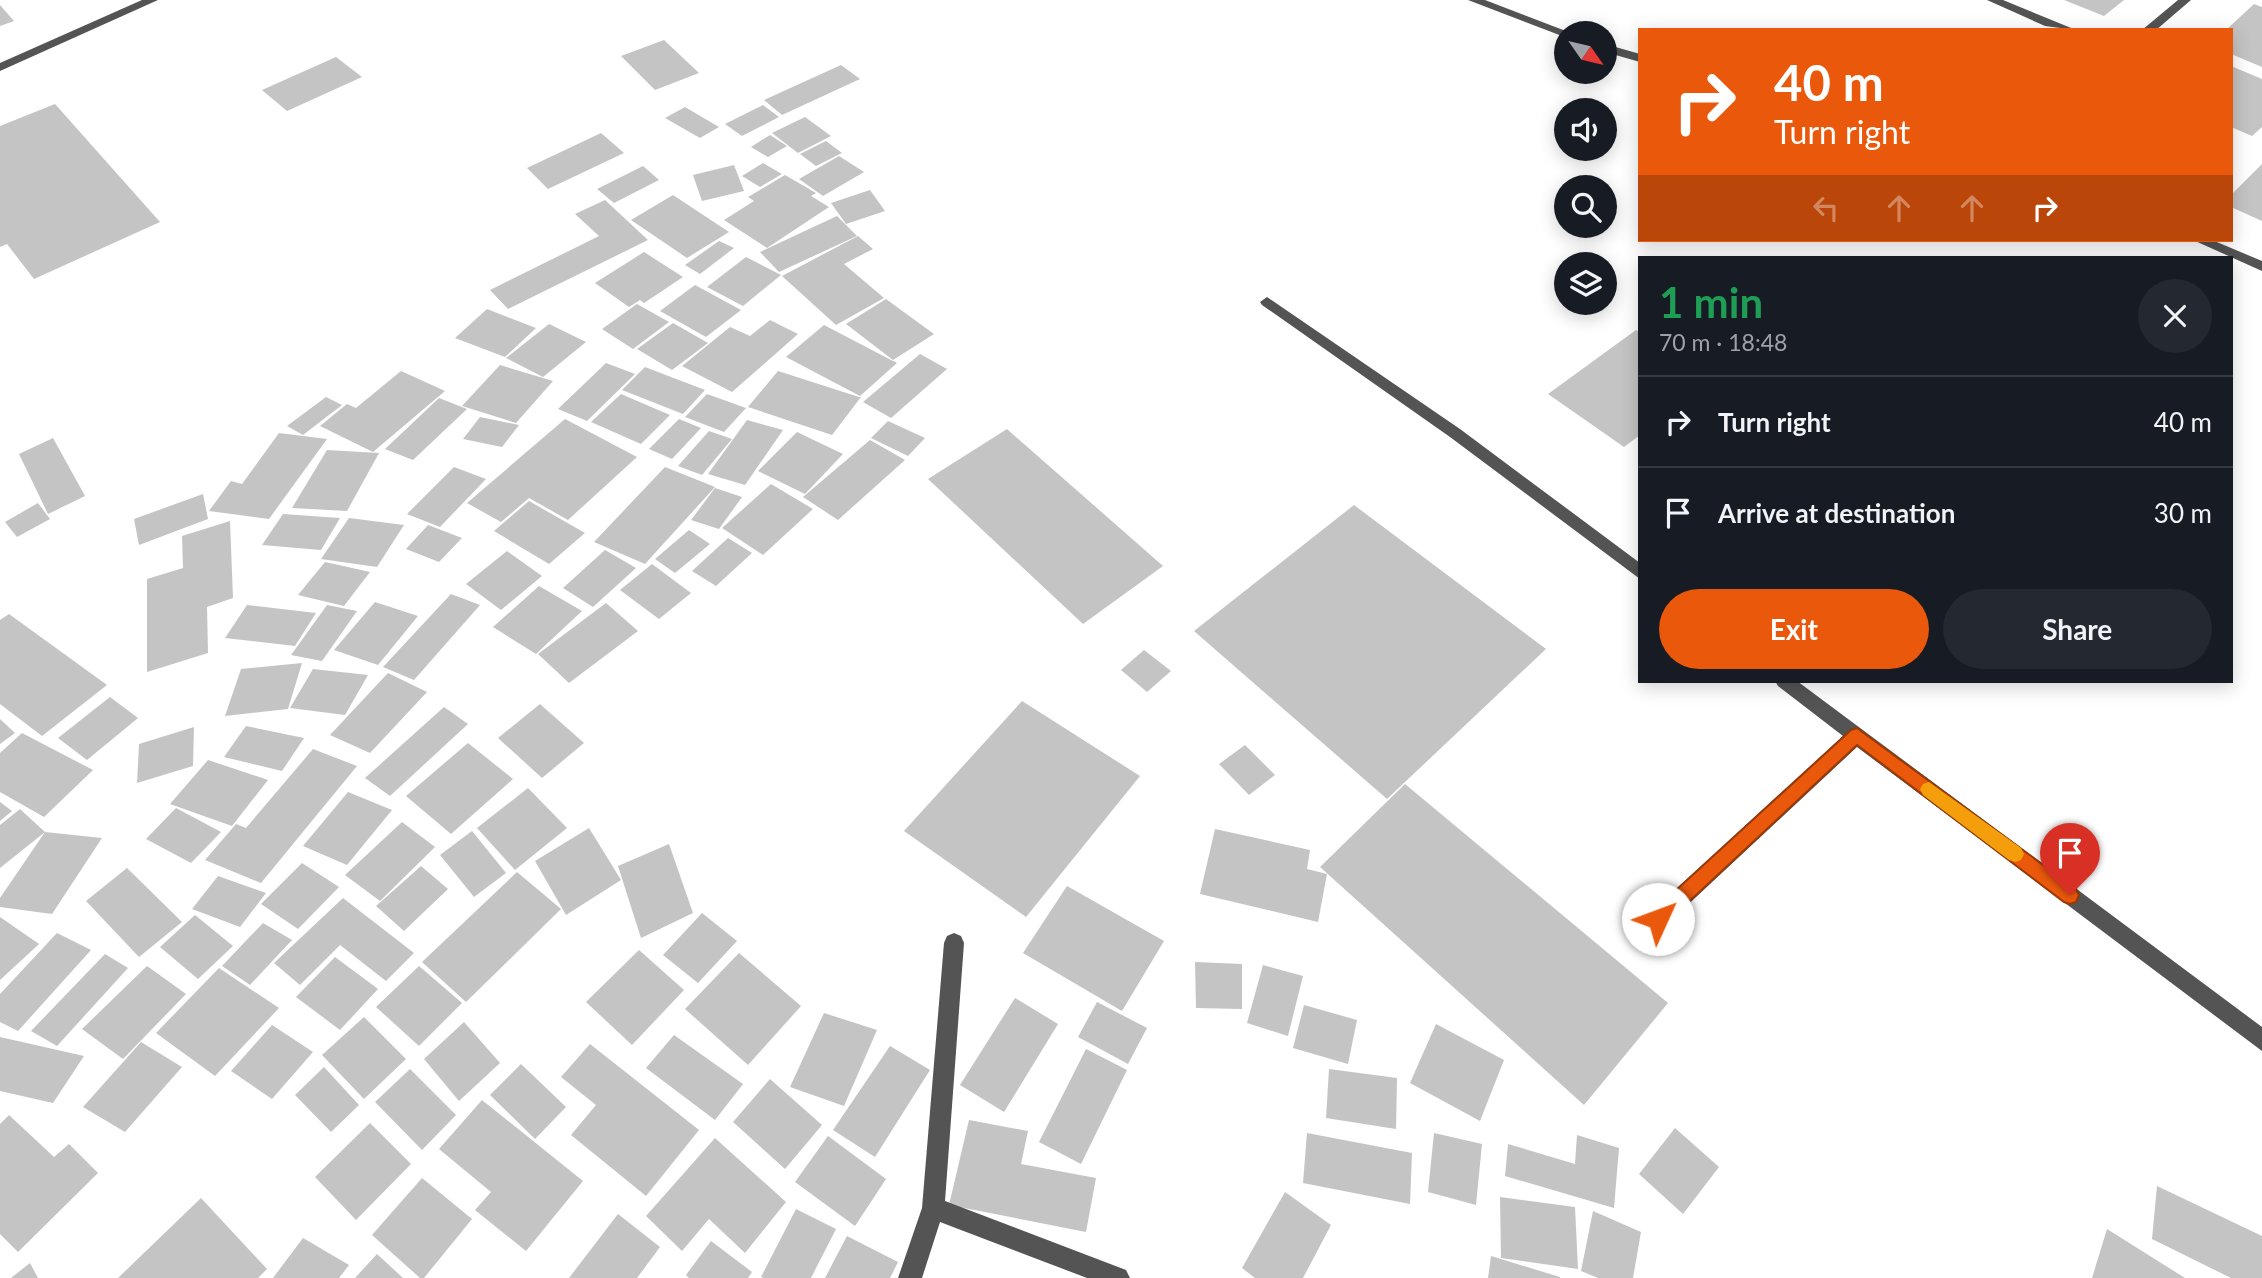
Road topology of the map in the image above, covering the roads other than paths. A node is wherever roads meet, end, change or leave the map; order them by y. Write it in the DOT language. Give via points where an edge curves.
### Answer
graph roads {
  1 [pos="152,0"];
  2 [pos="1474,0"];
  3 [pos="1993,0"];
  4 [pos="2185,0"];
  5 [pos="2063,28"];
  6 [pos="2150,28"];
  7 [pos="1554,30"];
  8 [pos="1617,51"];
  9 [pos="1638,57"];
  10 [pos="0,67"];
  11 [pos="2205,242"];
  12 [pos="2262,266"];
  13 [pos="1267,302"];
  14 [pos="1638,570"];
  15 [pos="1787,683"];
  16 [pos="1857,735"];
  17 [pos="1658,919"];
  18 [pos="954,943"];
  19 [pos="2262,1040"];
  20 [pos="933,1208"];
  21 [pos="911,1278"];
  22 [pos="1118,1278"];
  1 -- 10 [label="street"];
  2 -- 7 [label="street"];
  3 -- 5 [label="street"];
  4 -- 6 [label="street"];
  8 -- 9 [label="street"];
  11 -- 12 [label="street"];
  13 -- 14 [label="street" via="1455,433"];
  15 -- 16 [label="street"];
  16 -- 17 [label="street"];
  16 -- 19 [label="street"];
  18 -- 20 [label="street"];
  20 -- 21 [label="street"];
  20 -- 22 [label="street"];
}
